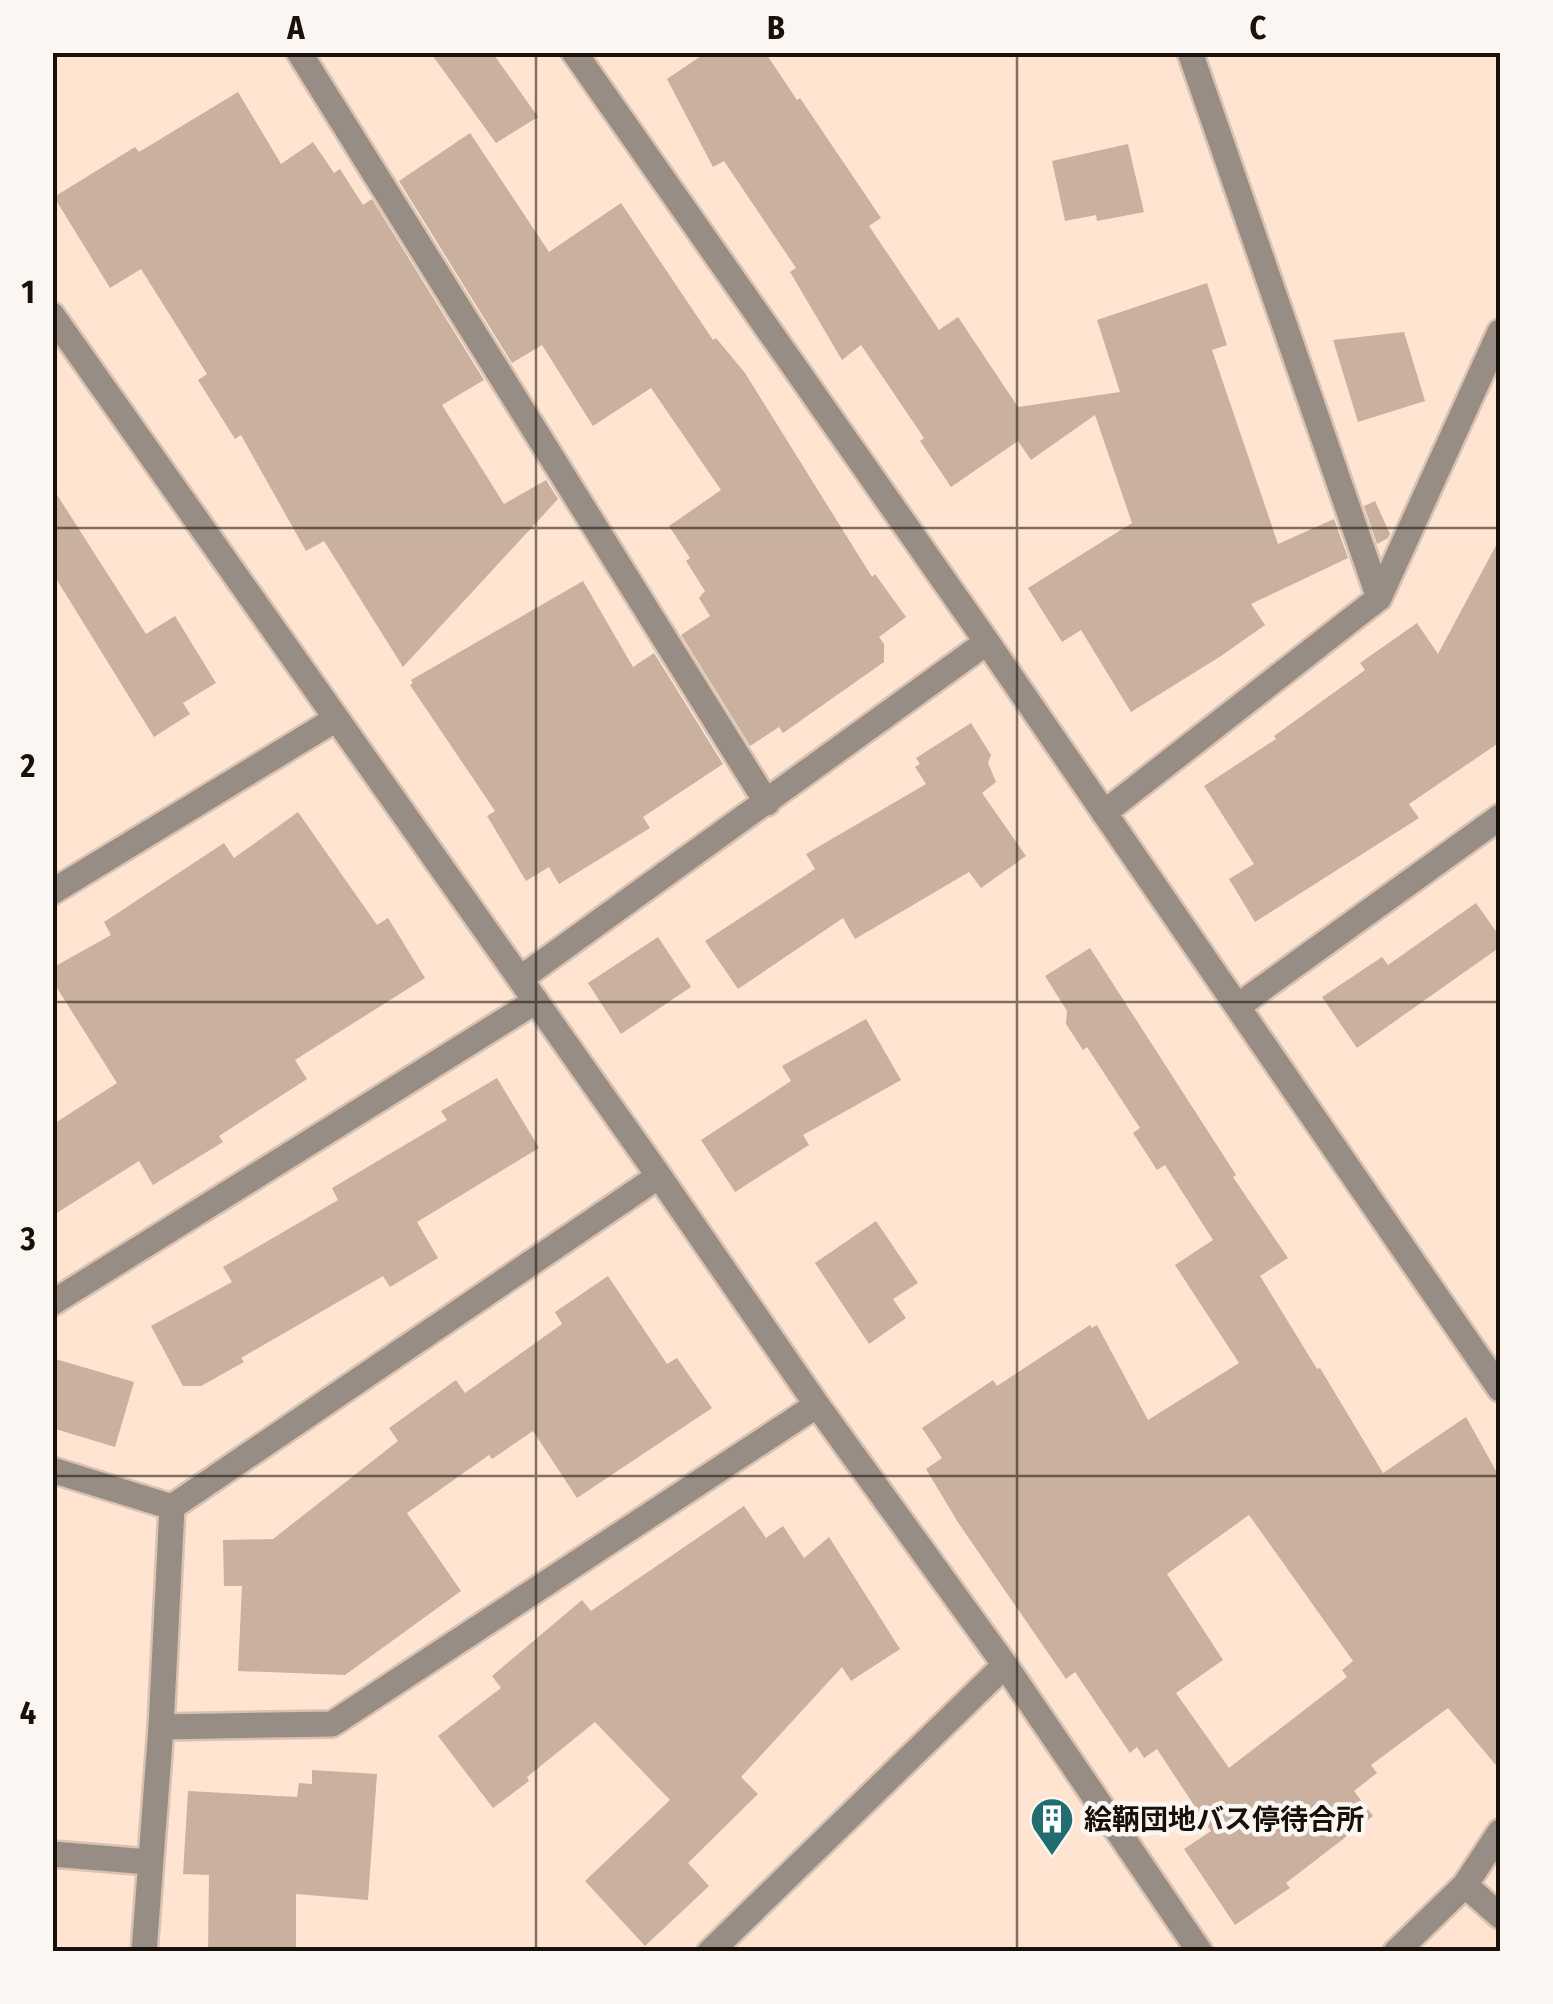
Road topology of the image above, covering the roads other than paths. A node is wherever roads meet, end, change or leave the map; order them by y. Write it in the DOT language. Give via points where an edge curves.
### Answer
graph roads {
  1 [pos="299,52"];
  2 [pos="574,52"];
  3 [pos="1190,52"];
  4 [pos="57,330"];
  5 [pos="1500,332"];
  6 [pos="1380,598"];
  7 [pos="988,642"];
  8 [pos="336,719"];
  9 [pos="767,803"];
  10 [pos="1104,813"];
  11 [pos="1500,817"];
  12 [pos="52,892"];
  13 [pos="520,979"];
  14 [pos="536,1001"];
  15 [pos="1238,1006"];
  16 [pos="659,1176"];
  17 [pos="52,1303"];
  18 [pos="1496,1373"];
  19 [pos="818,1405"];
  20 [pos="52,1470"];
  21 [pos="172,1507"];
  22 [pos="1005,1665"];
  23 [pos="161,1727"];
  24 [pos="1500,1832"];
  25 [pos="52,1854"];
  26 [pos="149,1862"];
  27 [pos="1464,1885"];
  28 [pos="1500,1916"];
  29 [pos="144,1952"];
  30 [pos="710,1952"];
  31 [pos="1200,1952"];
  32 [pos="1396,1952"];
  1 -- 9 [label="street"];
  2 -- 7 [label="street"];
  3 -- 6 [label="street"];
  4 -- 8 [label="street"];
  5 -- 6 [label="street"];
  6 -- 10 [label="street"];
  7 -- 9 [label="street"];
  7 -- 10 [label="street"];
  8 -- 12 [label="street"];
  8 -- 13 [label="street"];
  9 -- 13 [label="street"];
  10 -- 15 [label="street"];
  11 -- 15 [label="street"];
  13 -- 14 [label="street"];
  14 -- 16 [label="street"];
  14 -- 17 [label="street"];
  15 -- 18 [label="street"];
  16 -- 19 [label="street"];
  16 -- 21 [label="street"];
  19 -- 22 [label="street"];
  19 -- 23 [label="street" via="332,1724"];
  20 -- 21 [label="street"];
  21 -- 23 [label="street"];
  22 -- 30 [label="street"];
  22 -- 31 [label="street"];
  23 -- 26 [label="street"];
  24 -- 27 [label="street"];
  25 -- 26 [label="street"];
  26 -- 29 [label="street"];
  27 -- 28 [label="street"];
  27 -- 32 [label="street"];
}
